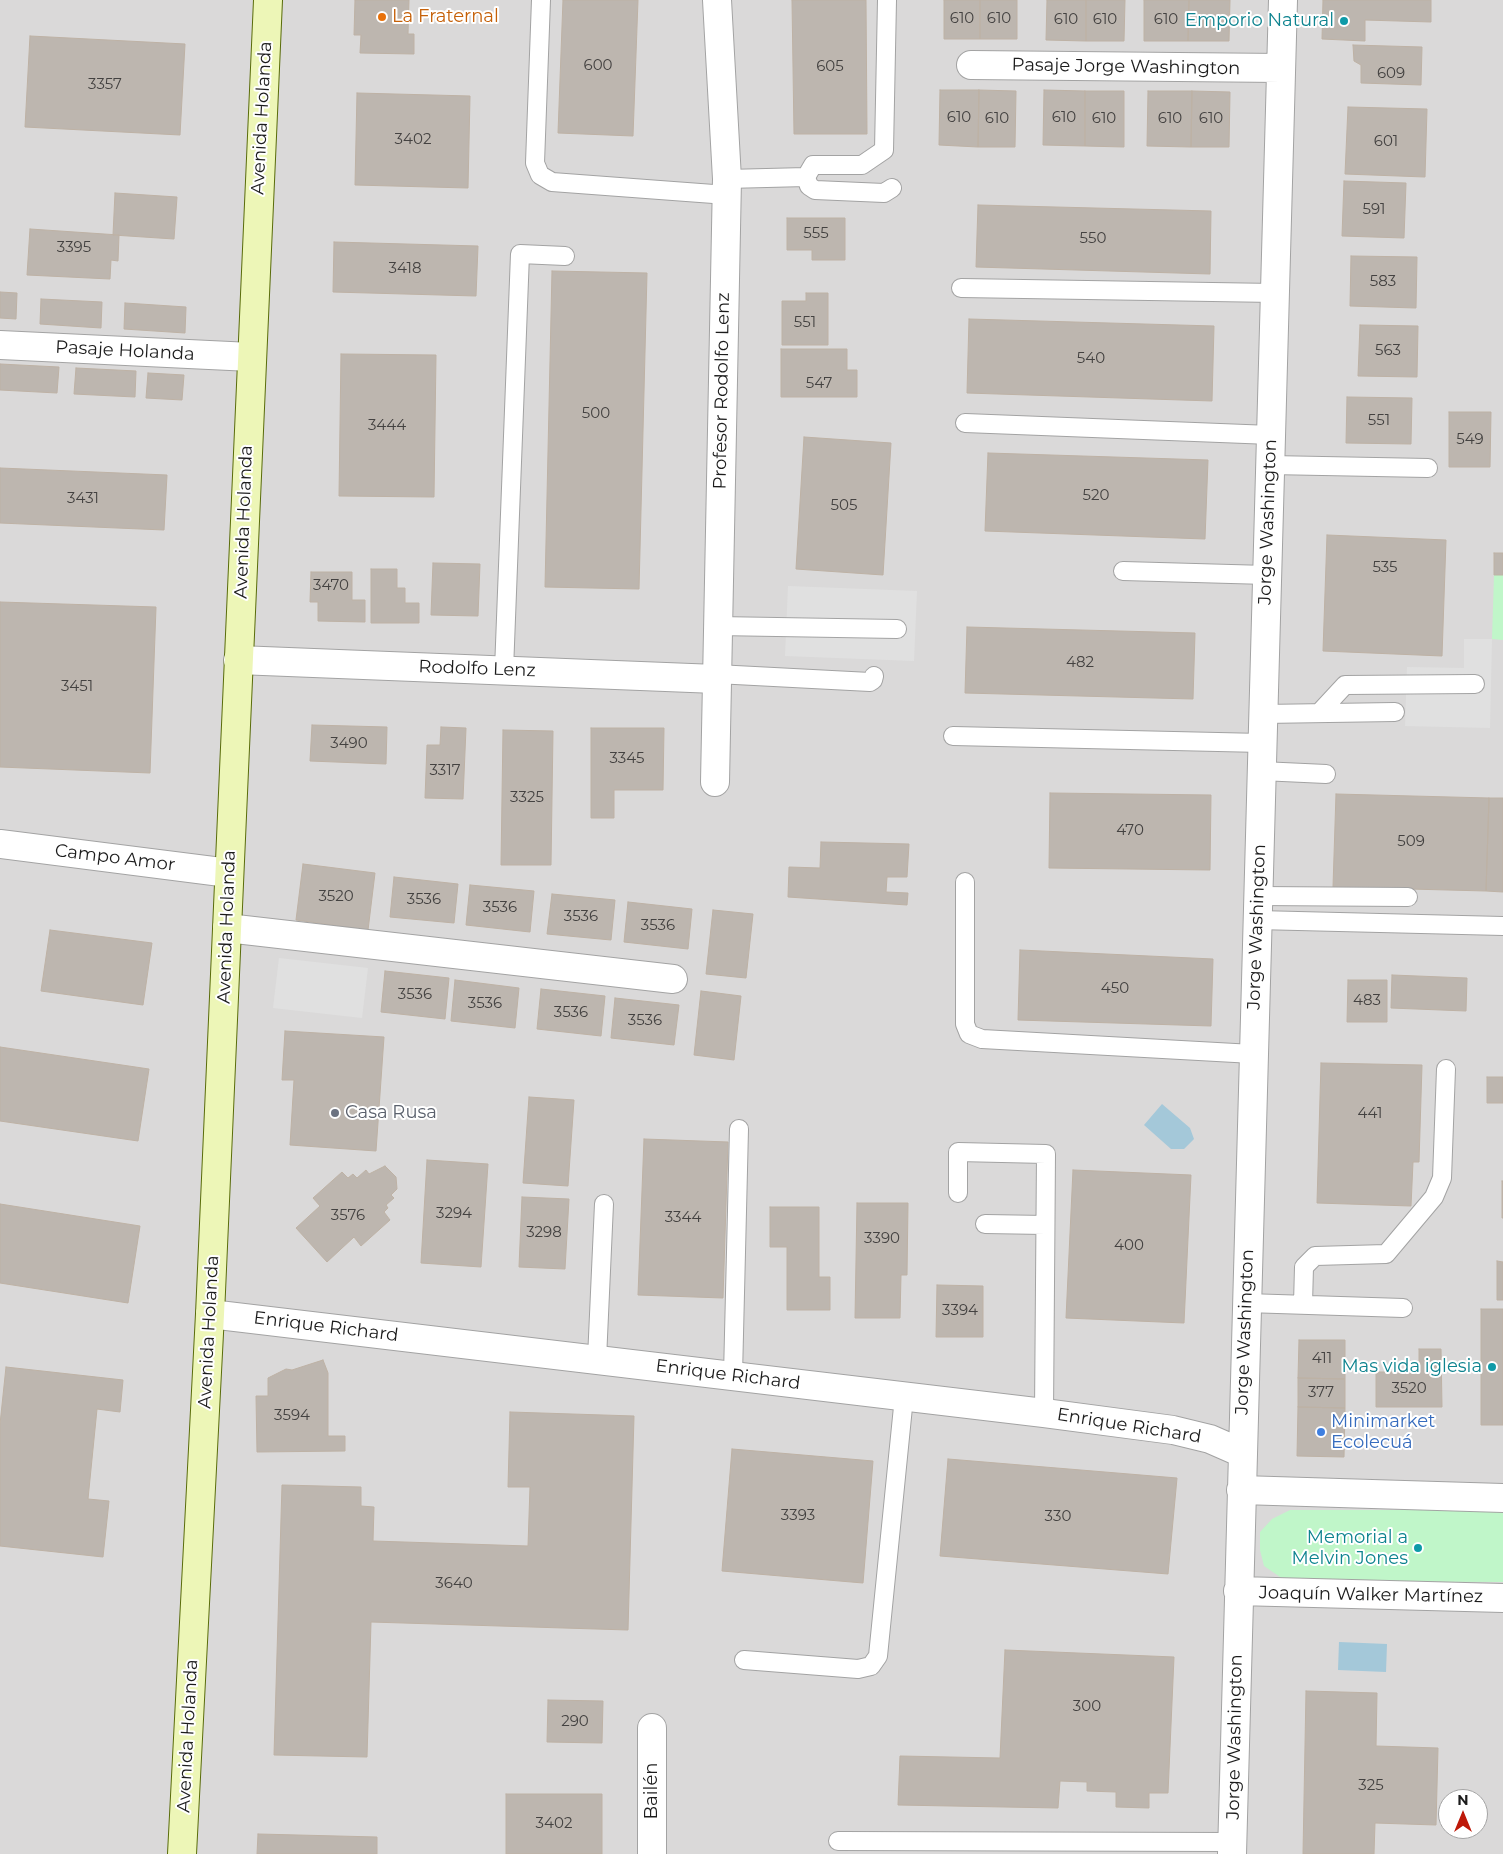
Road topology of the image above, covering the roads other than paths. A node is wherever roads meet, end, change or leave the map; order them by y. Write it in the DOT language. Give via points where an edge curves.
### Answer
graph roads {
  1 [pos="268,0"];
  2 [pos="541,0"];
  3 [pos="718,0"];
  4 [pos="887,0"];
  5 [pos="1283,0"];
  6 [pos="972,65"];
  7 [pos="1281,68"];
  8 [pos="806,177"];
  9 [pos="727,187"];
  10 [pos="892,188"];
  11 [pos="565,256"];
  12 [pos="961,288"];
  13 [pos="1275,293"];
  14 [pos="0,345"];
  15 [pos="251,357"];
  16 [pos="965,423"];
  17 [pos="1271,435"];
  18 [pos="1270,465"];
  19 [pos="1428,468"];
  20 [pos="1123,571"];
  21 [pos="1267,575"];
  22 [pos="717,626"];
  23 [pos="897,629"];
  24 [pos="238,660"];
  25 [pos="504,670"];
  26 [pos="716,676"];
  27 [pos="874,676"];
  28 [pos="1475,684"];
  29 [pos="1395,712"];
  30 [pos="1319,713"];
  31 [pos="1263,714"];
  32 [pos="953,736"];
  33 [pos="1262,743"];
  34 [pos="1261,772"];
  35 [pos="1326,774"];
  36 [pos="715,782"];
  37 [pos="0,844"];
  38 [pos="229,873"];
  39 [pos="965,882"];
  40 [pos="1408,897"];
  41 [pos="1257,908"];
  42 [pos="1503,926"];
  43 [pos="227,928"];
  44 [pos="673,979"];
  45 [pos="1253,1054"];
  46 [pos="1446,1070"];
  47 [pos="739,1129"];
  48 [pos="958,1193"];
  49 [pos="604,1204"];
  50 [pos="985,1224"];
  51 [pos="1044,1225"];
  52 [pos="1246,1303"];
  53 [pos="1304,1304"];
  54 [pos="1404,1308"];
  55 [pos="210,1314"];
  56 [pos="597,1359"];
  57 [pos="733,1375"];
  58 [pos="904,1397"];
  59 [pos="1044,1413"];
  60 [pos="1242,1453"];
  61 [pos="1241,1490"];
  62 [pos="1503,1498"];
  63 [pos="1238,1592"];
  64 [pos="1503,1598"];
  65 [pos="744,1660"];
  66 [pos="652,1728"];
  67 [pos="838,1841"];
  68 [pos="1232,1848"];
  69 [pos="182,1854"];
  70 [pos="652,1854"];
  1 -- 15 [label="street, Avenida Holanda"];
  2 -- 9 [label="lane" via="535,164 540,175 552,182"];
  3 -- 9 [label="street, Profesor Rodolfo Lenz"];
  4 -- 8 [label="lane" via="884,150 862,165 812,165"];
  5 -- 7 [label="street, Jorge Washington"];
  6 -- 7 [label="street, Pasaje Jorge Washington"];
  7 -- 13 [label="street, Jorge Washington"];
  8 -- 9 [label="lane"];
  8 -- 10 [label="lane" via="809,186 815,190 884,192"];
  9 -- 22 [label="street, Profesor Rodolfo Lenz"];
  11 -- 25 [label="lane" via="520,254"];
  12 -- 13 [label="lane"];
  13 -- 17 [label="street, Jorge Washington"];
  14 -- 15 [label="street, Pasaje Holanda"];
  15 -- 24 [label="street, Avenida Holanda"];
  16 -- 17 [label="lane"];
  17 -- 18 [label="street, Jorge Washington"];
  18 -- 19 [label="lane"];
  18 -- 21 [label="street, Jorge Washington"];
  20 -- 21 [label="lane"];
  21 -- 31 [label="street, Jorge Washington"];
  22 -- 23 [label="lane"];
  22 -- 26 [label="street, Profesor Rodolfo Lenz"];
  24 -- 25 [label="street, Rodolfo Lenz"];
  24 -- 38 [label="street, Avenida Holanda"];
  25 -- 26 [label="street, Rodolfo Lenz"];
  26 -- 27 [label="lane" via="870,682"];
  26 -- 36 [label="street, Profesor Rodolfo Lenz"];
  28 -- 30 [label="lane" via="1345,685"];
  29 -- 30 [label="lane"];
  30 -- 31 [label="lane"];
  31 -- 33 [label="street, Jorge Washington"];
  32 -- 33 [label="lane"];
  33 -- 34 [label="street, Jorge Washington"];
  34 -- 35 [label="lane"];
  34 -- 41 [label="street, Jorge Washington"];
  37 -- 38 [label="street, Campo Amor"];
  38 -- 43 [label="street, Avenida Holanda"];
  39 -- 45 [label="lane" via="965,1024 969,1034 982,1039"];
  40 -- 41 [label="lane"];
  41 -- 42 [label="lane"];
  41 -- 45 [label="street, Jorge Washington"];
  43 -- 44 [label="street"];
  43 -- 55 [label="street, Avenida Holanda"];
  45 -- 52 [label="street, Jorge Washington"];
  46 -- 53 [label="lane" via="1442,1178 1434,1197 1386,1254 1315,1256 1304,1267"];
  47 -- 57 [label="lane"];
  48 -- 51 [label="lane" via="958,1152 1046,1154"];
  49 -- 56 [label="lane"];
  50 -- 51 [label="lane"];
  51 -- 59 [label="lane"];
  52 -- 53 [label="lane"];
  52 -- 60 [label="street, Jorge Washington"];
  53 -- 54 [label="lane"];
  55 -- 56 [label="street, Enrique Richard"];
  55 -- 69 [label="street, Avenida Holanda"];
  56 -- 57 [label="street, Enrique Richard"];
  57 -- 58 [label="street, Enrique Richard"];
  58 -- 59 [label="street, Enrique Richard"];
  58 -- 65 [label="lane" via="878,1656 872,1666 858,1669"];
  59 -- 60 [label="street, Enrique Richard" via="1173,1430 1210,1439"];
  60 -- 61 [label="street, Jorge Washington"];
  61 -- 62 [label="street"];
  61 -- 63 [label="street, Jorge Washington"];
  63 -- 64 [label="street, Joaquín Walker Martínez"];
  63 -- 68 [label="street, Jorge Washington"];
  66 -- 70 [label="street, Bailén"];
  67 -- 68 [label="lane"];
}
